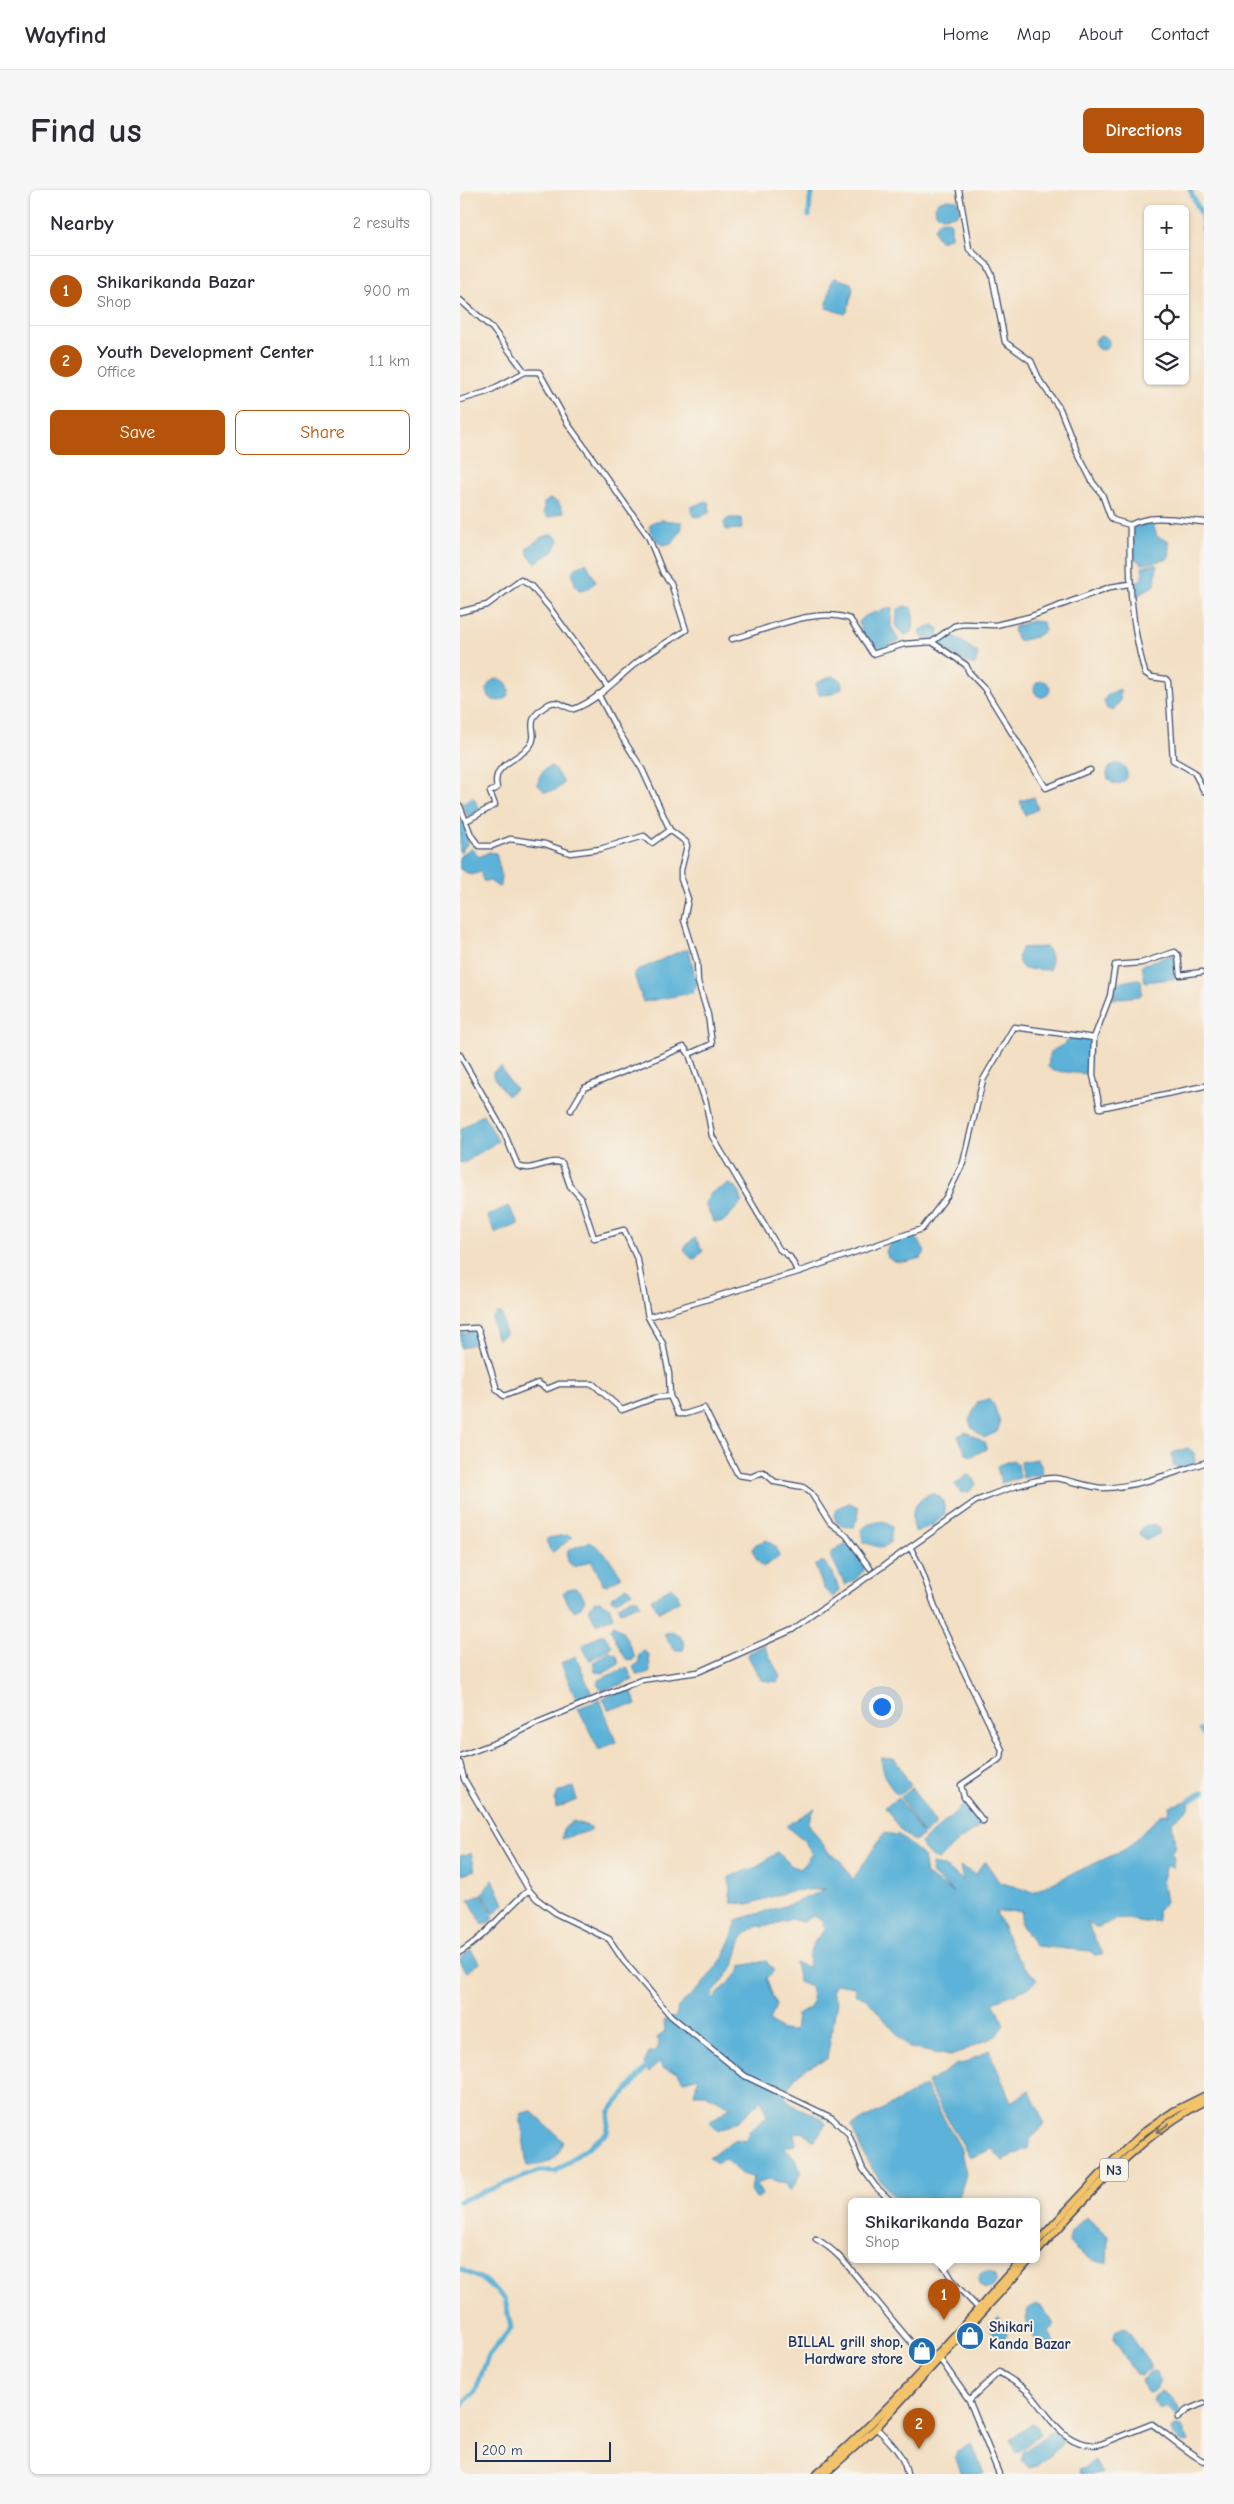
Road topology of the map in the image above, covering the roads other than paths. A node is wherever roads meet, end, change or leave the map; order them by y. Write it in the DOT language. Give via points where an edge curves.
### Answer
graph roads {
  1 [pos="958,190"];
  2 [pos="460,300"];
  3 [pos="525,372"];
  4 [pos="460,400"];
  5 [pos="1204,522"];
  6 [pos="1130,525"];
  7 [pos="1129,584"];
  8 [pos="460,612"];
  9 [pos="732,639"];
  10 [pos="932,642"];
  11 [pos="607,686"];
  12 [pos="598,694"];
  13 [pos="1090,770"];
  14 [pos="1204,791"];
  15 [pos="460,806"];
  16 [pos="466,821"];
  17 [pos="670,830"];
  18 [pos="1202,972"];
  19 [pos="1094,1038"];
  20 [pos="689,1054"];
  21 [pos="460,1055"];
  22 [pos="1204,1086"];
  23 [pos="571,1110"];
  24 [pos="798,1272"];
  25 [pos="648,1317"];
  26 [pos="460,1329"];
  27 [pos="670,1396"];
  28 [pos="1204,1463"];
  29 [pos="910,1547"];
  30 [pos="870,1568"];
  31 [pos="460,1756"];
  32 [pos="460,1763"];
  33 [pos="983,1821"];
  34 [pos="529,1890"];
  35 [pos="460,1952"];
  36 [pos="1204,2096"];
  37 [pos="1204,2102"];
  38 [pos="888,2198"];
  39 [pos="816,2239"];
  40 [pos="1040,2239"];
  41 [pos="1040,2249"];
  42 [pos="942,2263"];
  43 [pos="1020,2263"];
  44 [pos="1027,2263"];
  45 [pos="981,2311"];
  46 [pos="940,2359"];
  47 [pos="929,2362"];
  48 [pos="968,2400"];
  49 [pos="1204,2403"];
  50 [pos="1178,2418"];
  51 [pos="876,2428"];
  52 [pos="1204,2461"];
  53 [pos="816,2474"];
  54 [pos="826,2474"];
  55 [pos="907,2474"];
  56 [pos="999,2474"];
  1 -- 6 [label="street" via="970,250 987,265 992,275 1005,342 1031,361 1040,382 1060,408 1086,472 1102,494 1110,516"];
  2 -- 3 [label="street" via="492,328"];
  3 -- 4 [label="street" via="487,392"];
  3 -- 11 [label="street" via="539,372 568,424 637,517 663,573 671,583 686,626 686,630"];
  5 -- 6 [label="street" via="1157,518"];
  6 -- 7 [label="street"];
  7 -- 10 [label="street" via="996,625 954,626"];
  7 -- 14 [label="street" via="1145,673 1168,682 1173,760 1194,772"];
  8 -- 11 [label="street" via="487,605 521,580 531,586 549,607"];
  9 -- 10 [label="street" via="810,616 828,614 850,619 873,654 904,644"];
  10 -- 13 [label="street" via="966,665 984,688 1046,788"];
  11 -- 12 [label="street"];
  12 -- 16 [label="street" via="574,709 552,703 532,719 532,743 502,767 496,776 497,788 490,792 495,805"];
  12 -- 17 [label="street" via="642,769"];
  15 -- 16 [label="street"];
  16 -- 17 [label="street" via="479,846 492,846 510,839 545,844 570,852 600,849 644,836 652,843"];
  17 -- 20 [label="street" via="687,846 681,870 688,899 684,920 697,962 698,982 712,1044"];
  18 -- 19 [label="street" via="1180,975 1175,952 1141,963 1115,966 1110,996"];
  19 -- 22 [label="street" via="1093,1075 1100,1108"];
  19 -- 24 [label="street" via="1014,1027 983,1080 963,1163 947,1196 922,1229"];
  20 -- 23 [label="street" via="684,1046 584,1088"];
  20 -- 24 [label="street" via="706,1103 712,1136 779,1249 790,1257"];
  21 -- 25 [label="street" via="503,1130 518,1166 526,1169 556,1161 562,1163 570,1186 581,1198 594,1238 624,1230 638,1260"];
  24 -- 25 [label="street"];
  25 -- 27 [label="street" via="663,1344"];
  26 -- 27 [label="street" via="477,1328 479,1331 497,1390 504,1396 538,1382 547,1389 560,1384 593,1384 622,1410 654,1398"];
  27 -- 30 [label="street" via="681,1415 704,1408 738,1475 751,1477 763,1472 775,1482 802,1487 810,1492 830,1523 846,1535"];
  28 -- 29 [label="street" via="1147,1481 1101,1488 1052,1478 1001,1491 976,1500"];
  29 -- 31 [label="street" via="792,1630 698,1672 641,1680"];
  29 -- 33 [label="street" via="942,1626 1002,1750 1000,1758 961,1785 964,1796"];
  32 -- 34 [label="street" via="464,1779"];
  34 -- 35 [label="street" via="475,1944"];
  34 -- 38 [label="street" via="557,1914 609,1939 671,2016 745,2076 832,2118 848,2133 863,2169"];
  36 -- 40 [label="highway, N3" via="1174,2111 1144,2132"];
  37 -- 41 [label="highway, N3, one-way" via="1142,2143"];
  39 -- 47 [label="street" via="841,2257"];
  42 -- 45 [label="street" via="954,2283"];
  43 -- 45 [label="highway"];
  44 -- 45 [label="highway"];
  45 -- 46 [label="highway"];
  45 -- 47 [label="highway"];
  46 -- 48 [label="street"];
  46 -- 51 [label="highway"];
  47 -- 53 [label="highway" via="856,2440"];
  48 -- 52 [label="street" via="999,2372 1030,2393 1060,2432 1071,2438 1094,2446 1152,2424"];
  48 -- 56 [label="street"];
  49 -- 50 [label="street"];
  51 -- 54 [label="highway"];
  51 -- 55 [label="street" via="889,2439 905,2463"];
}
